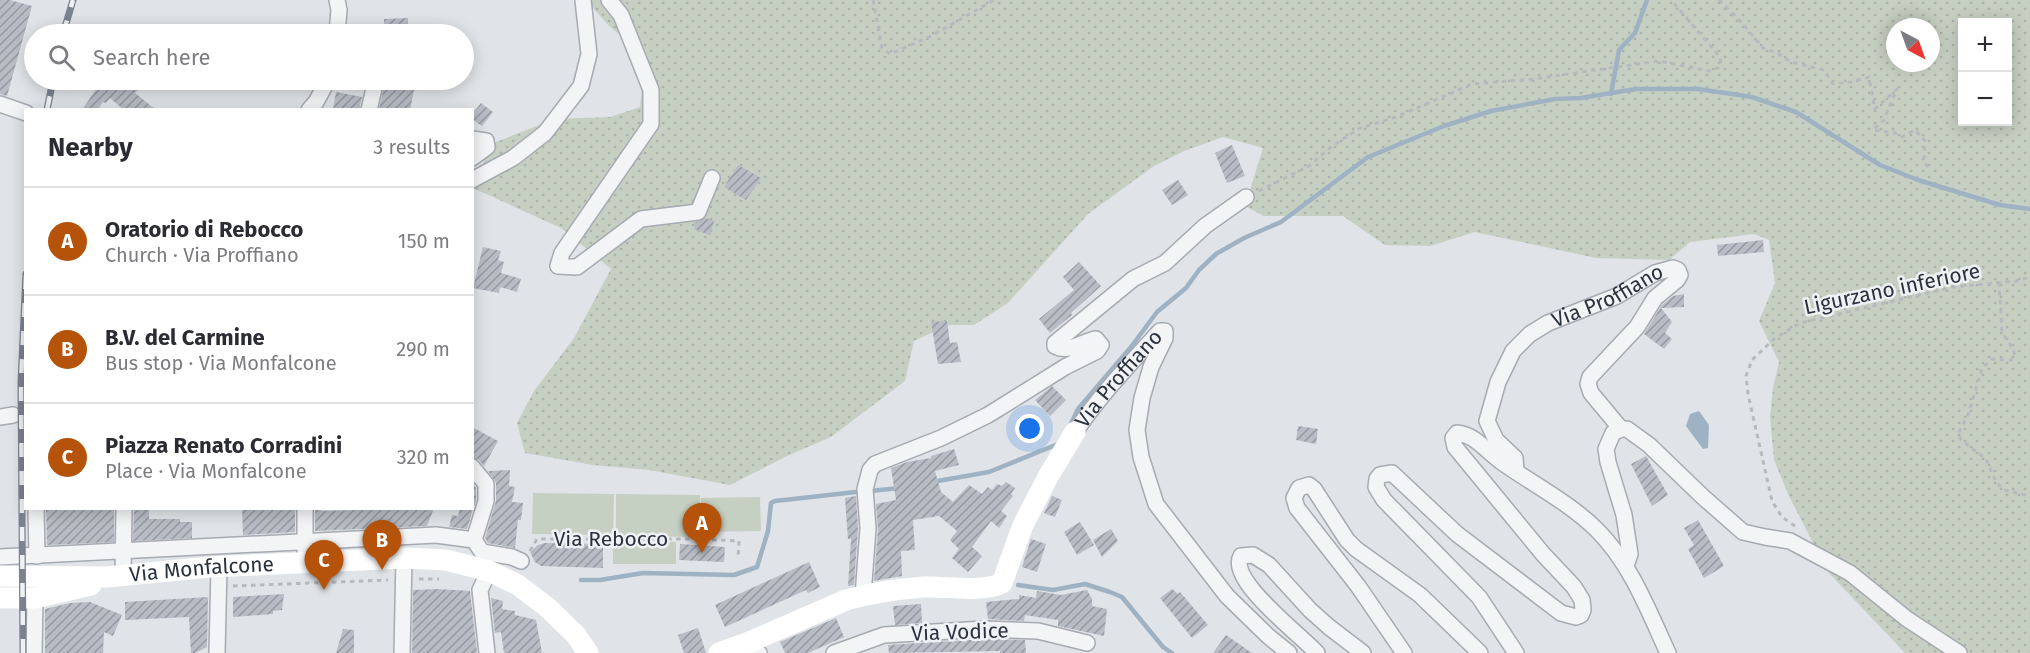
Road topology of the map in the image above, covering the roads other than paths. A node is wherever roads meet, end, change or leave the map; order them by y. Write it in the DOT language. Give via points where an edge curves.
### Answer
graph roads {
  1 [pos="337,0"];
  2 [pos="583,0"];
  3 [pos="609,0"];
  4 [pos="338,24"];
  5 [pos="323,90"];
  6 [pos="374,90"];
  7 [pos="0,104"];
  8 [pos="311,108"];
  9 [pos="369,108"];
  10 [pos="24,112"];
  11 [pos="474,139"];
  12 [pos="474,157"];
  13 [pos="711,178"];
  14 [pos="474,179"];
  15 [pos="1246,197"];
  16 [pos="1621,429"];
  17 [pos="1075,432"];
  18 [pos="474,469"];
  19 [pos="1516,471"];
  20 [pos="36,510"];
  21 [pos="124,510"];
  22 [pos="305,510"];
  23 [pos="474,540"];
  24 [pos="124,552"];
  25 [pos="306,552"];
  26 [pos="37,556"];
  27 [pos="0,557"];
  28 [pos="404,558"];
  29 [pos="521,561"];
  30 [pos="1626,566"];
  31 [pos="489,571"];
  32 [pos="0,576"];
  33 [pos="108,577"];
  34 [pos="219,577"];
  35 [pos="863,596"];
  36 [pos="0,598"];
  37 [pos="34,598"];
  38 [pos="1087,643"];
  39 [pos="753,648"];
  40 [pos="34,653"];
  41 [pos="217,653"];
  42 [pos="402,653"];
  43 [pos="487,653"];
  44 [pos="588,653"];
  45 [pos="719,653"];
  46 [pos="834,653"];
  47 [pos="1289,653"];
  48 [pos="1317,653"];
  49 [pos="1363,653"];
  50 [pos="1404,653"];
  51 [pos="1480,653"];
  52 [pos="1516,653"];
  53 [pos="1668,653"];
  54 [pos="1959,653"];
  1 -- 4 [label="street"];
  2 -- 14 [label="street" via="589,54 581,86 545,133 513,158"];
  3 -- 13 [label="street" via="621,15 651,90 651,124 562,253 558,266 577,267 641,219 699,212"];
  5 -- 8 [label="street"];
  6 -- 9 [label="street"];
  7 -- 10 [label="street"];
  11 -- 12 [label="street" via="486,141 487,147"];
  15 -- 35 [label="street, Via Proffiano" via="1205,226 1165,263 1133,279 1055,343 1059,349 1068,349 1096,339 1101,345 1097,351 988,415 875,464 865,489 868,528"];
  16 -- 19 [label="street, Via Proffiano" via="1592,393 1590,377 1637,327 1655,298 1677,280 1680,275 1673,268 1654,273 1617,296 1548,323 1513,351 1498,382 1487,421 1496,440 1515,458"];
  16 -- 30 [label="street, Via Proffiano" via="1613,434 1606,449 1624,514 1630,554"];
  16 -- 54 [label="street, Via Proffiano" via="1649,445 1743,532 1790,541 1850,573 1907,619"];
  17 -- 35 [label="main road, Via Proffiano" via="1023,525 1002,583 991,587 924,587"];
  17 -- 47 [label="street, Via Proffiano" via="1110,386 1165,331 1142,398 1137,430 1152,494 1227,596"];
  18 -- 23 [label="street" via="486,484 486,501"];
  19 -- 30 [label="street, Via Proffiano" via="1590,523"];
  19 -- 52 [label="street, Via Proffiano" via="1470,436 1454,435 1455,447 1536,547 1574,587 1583,605 1579,617 1561,613 1457,534 1392,473 1380,475 1376,487 1384,500 1479,597"];
  20 -- 26 [label="street"];
  21 -- 24 [label="street"];
  22 -- 25 [label="street"];
  23 -- 25 [label="street" via="436,536"];
  23 -- 29 [label="street" via="482,552"];
  24 -- 25 [label="street"];
  24 -- 26 [label="street"];
  24 -- 33 [label="street"];
  25 -- 28 [label="main road, Via Monfalcone"];
  25 -- 34 [label="main road, Via Monfalcone"];
  26 -- 27 [label="street"];
  28 -- 31 [label="main road, Via Monfalcone" via="446,560"];
  28 -- 42 [label="street"];
  30 -- 53 [label="street, Via Proffiano"];
  31 -- 43 [label="street" via="480,590"];
  31 -- 44 [label="main road, Via Monfalcone" via="518,585 547,607 576,635"];
  32 -- 33 [label="main road, Via Monfalcone"];
  33 -- 34 [label="main road, Via Monfalcone"];
  33 -- 37 [label="main road, Via Monfalcone" via="81,589"];
  34 -- 41 [label="street"];
  35 -- 39 [label="main road, Via Proffiano" via="846,600"];
  36 -- 37 [label="main road, Via Monfalcone"];
  37 -- 40 [label="street"];
  38 -- 46 [label="street, Via Vodice" via="1038,631 984,629 884,635"];
  39 -- 45 [label="main road, Via Proffiano"];
  48 -- 49 [label="street" via="1266,606 1239,566 1241,556 1253,555 1269,565 1310,610"];
  50 -- 51 [label="street" via="1297,508 1294,498 1299,488 1309,485 1314,489 1356,549 1420,595"];
}
